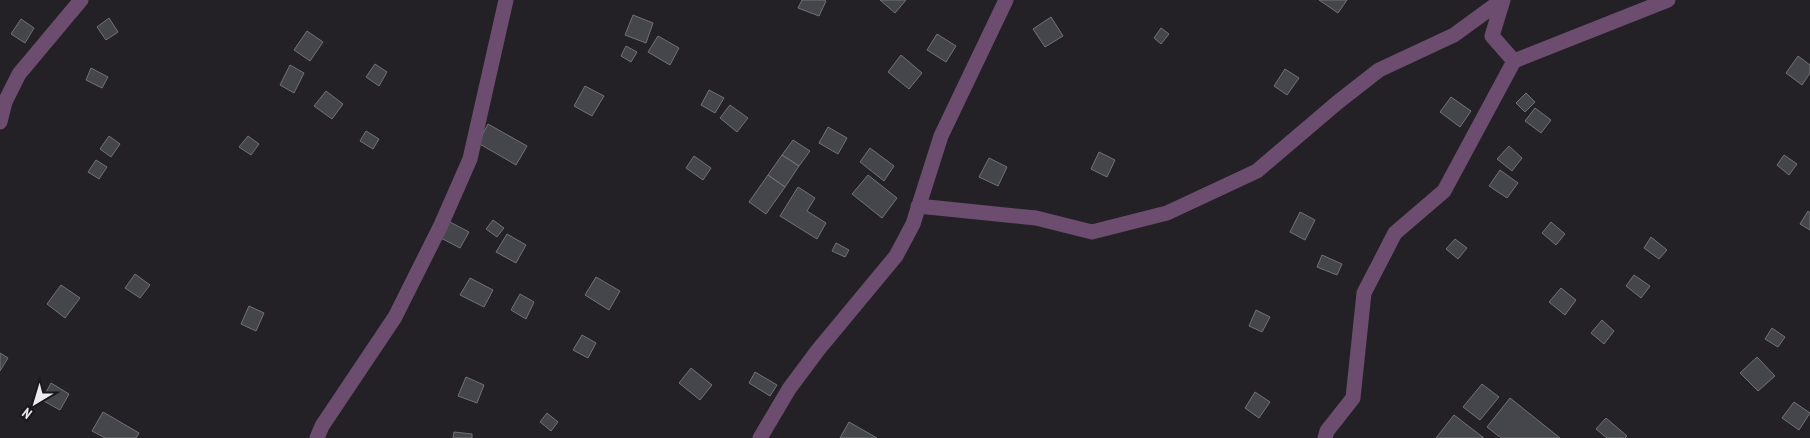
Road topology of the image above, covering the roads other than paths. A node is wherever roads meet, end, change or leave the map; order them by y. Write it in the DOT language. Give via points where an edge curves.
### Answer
graph roads {
  1 [pos="81,0"];
  2 [pos="506,0"];
  3 [pos="1006,0"];
  4 [pos="1502,0"];
  5 [pos="1668,0"];
  6 [pos="1514,61"];
  7 [pos="0,122"];
  8 [pos="918,206"];
  9 [pos="317,438"];
  10 [pos="760,438"];
  11 [pos="1325,438"];
  1 -- 7 [label="street" via="19,74 5,102"];
  2 -- 9 [label="street" via="470,159 395,317"];
  3 -- 8 [label="street" via="941,136"];
  4 -- 6 [label="street" via="1492,36"];
  4 -- 8 [label="street" via="1454,35 1379,70 1257,170 1167,213 1092,232 1036,218"];
  5 -- 6 [label="street"];
  6 -- 11 [label="street" via="1444,191 1396,232 1364,293 1352,398"];
  8 -- 10 [label="street" via="913,224 896,256 818,350"];
}
